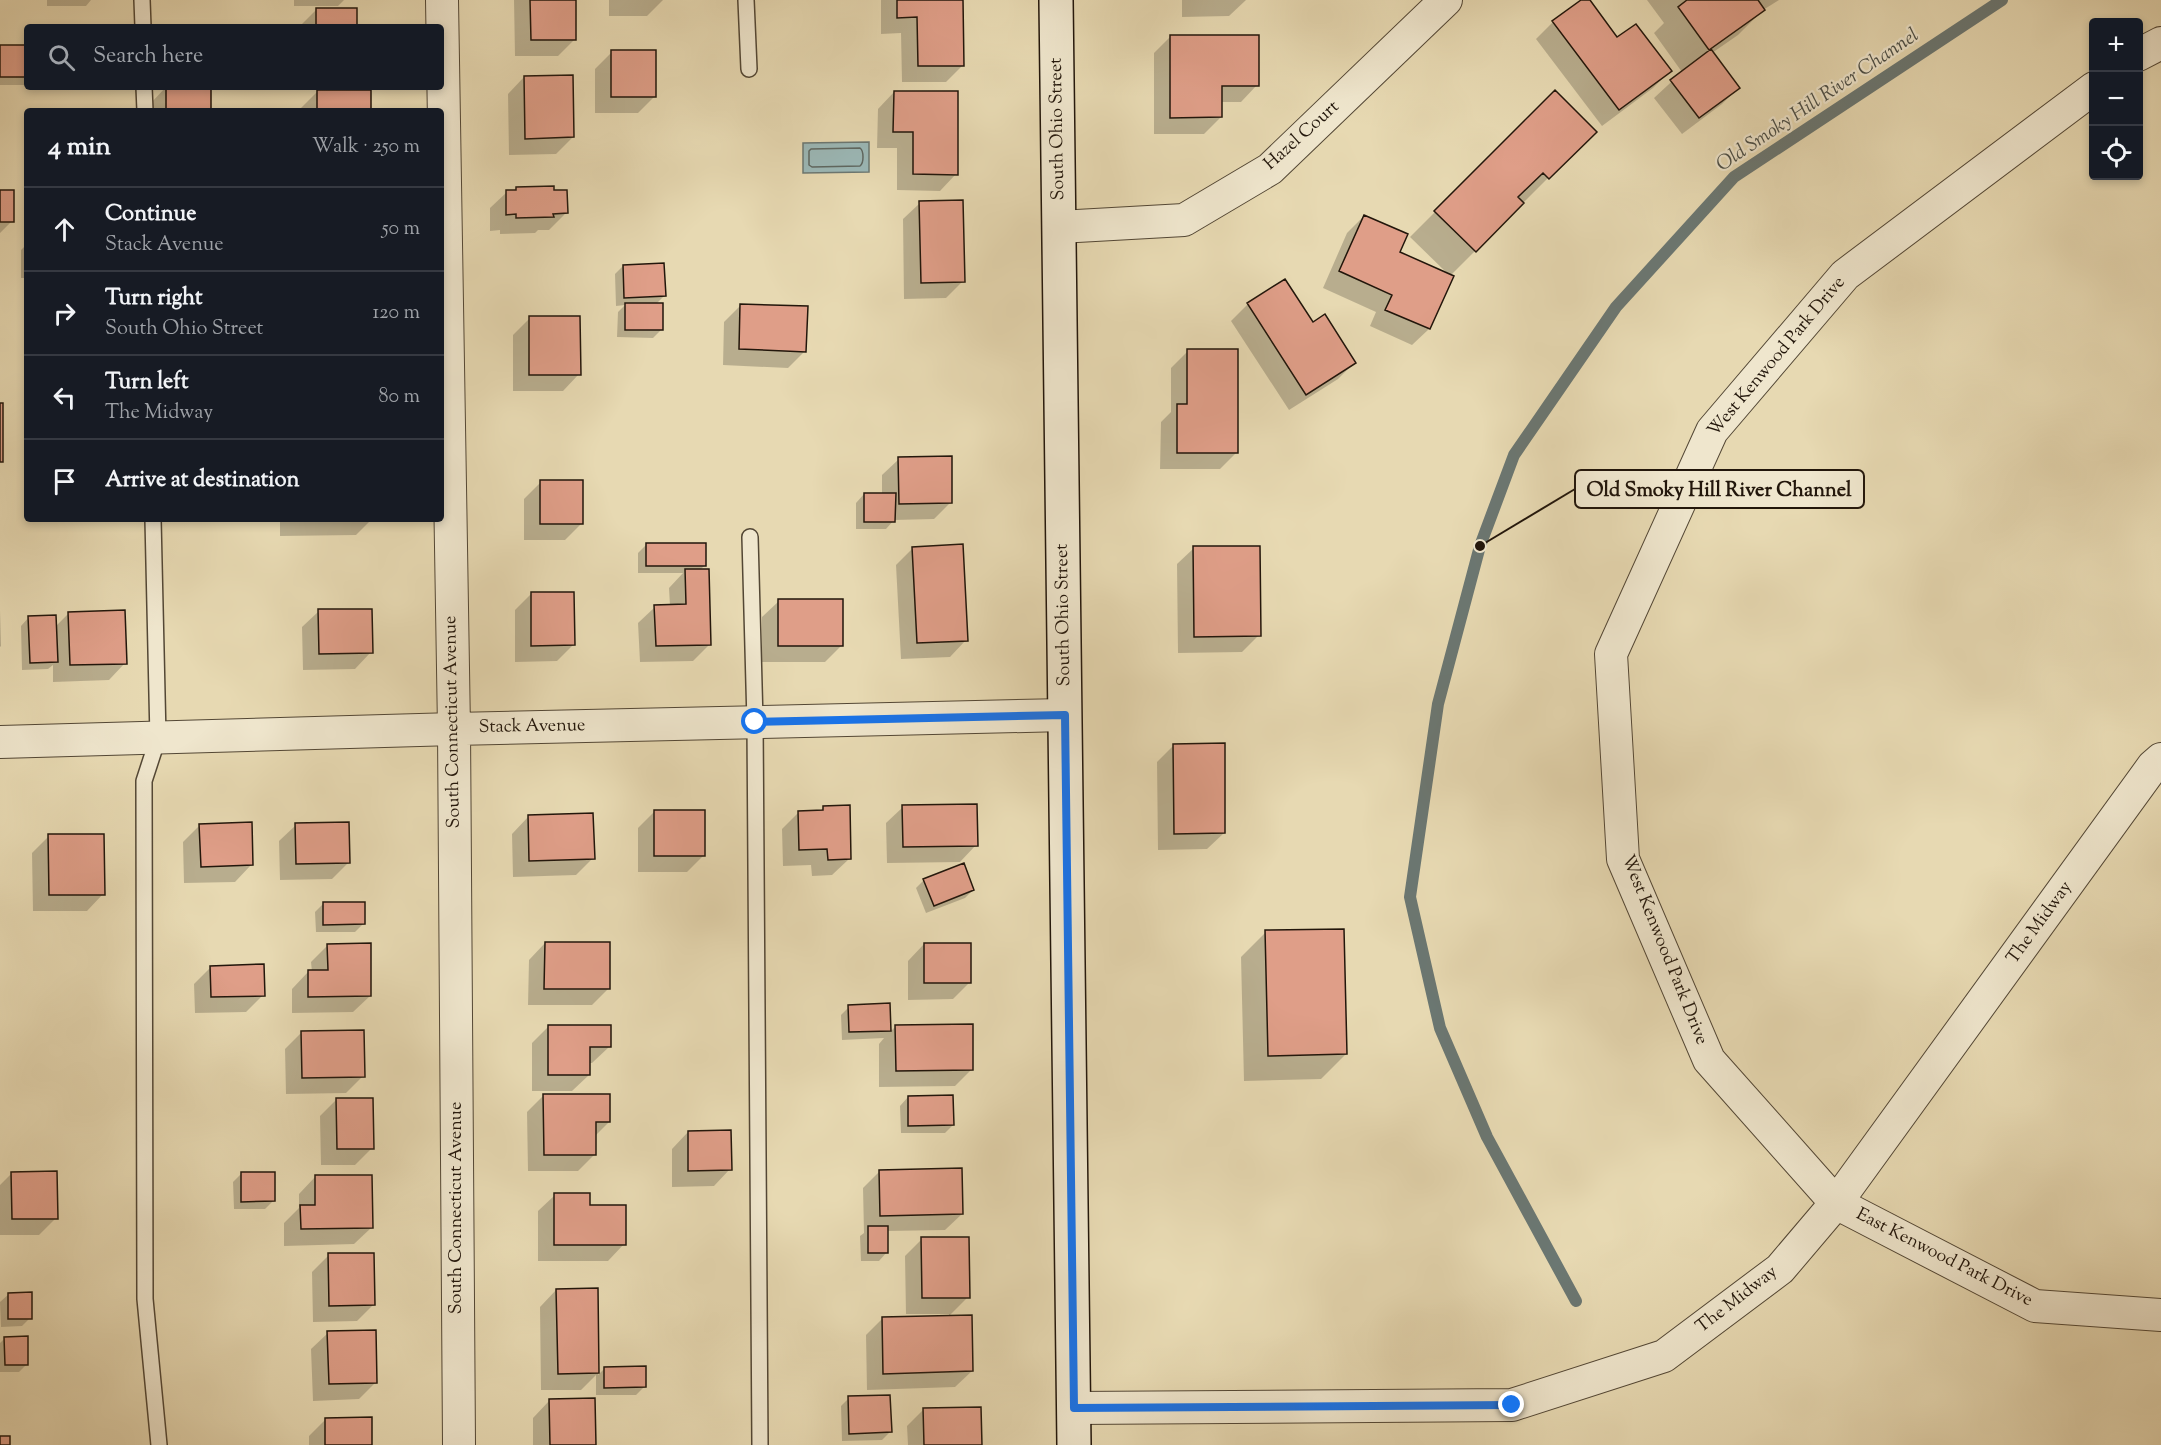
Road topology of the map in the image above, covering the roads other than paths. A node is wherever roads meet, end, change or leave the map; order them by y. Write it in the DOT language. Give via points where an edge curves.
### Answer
graph roads {
  1 [pos="142,0"];
  2 [pos="442,0"];
  3 [pos="746,0"];
  4 [pos="1056,0"];
  5 [pos="1446,0"];
  6 [pos="143,24"];
  7 [pos="442,24"];
  8 [pos="2161,43"];
  9 [pos="2143,53"];
  10 [pos="749,69"];
  11 [pos="144,90"];
  12 [pos="443,90"];
  13 [pos="2089,92"];
  14 [pos="145,108"];
  15 [pos="444,108"];
  16 [pos="444,122"];
  17 [pos="1059,227"];
  18 [pos="153,522"];
  19 [pos="750,537"];
  20 [pos="1065,715"];
  21 [pos="755,722"];
  22 [pos="454,729"];
  23 [pos="158,738"];
  24 [pos="0,742"];
  25 [pos="2161,759"];
  26 [pos="1836,1203"];
  27 [pos="2161,1315"];
  28 [pos="1074,1408"];
  29 [pos="159,1445"];
  30 [pos="459,1445"];
  31 [pos="760,1445"];
  32 [pos="1074,1445"];
  1 -- 6 [label="lane"];
  2 -- 7 [label="street, South Connecticut Avenue"];
  3 -- 10 [label="lane"];
  4 -- 17 [label="main road, South Ohio Street"];
  5 -- 17 [label="street, Hazel Court" via="1270,169 1184,220"];
  8 -- 9 [label="street"];
  11 -- 14 [label="lane"];
  12 -- 15 [label="street, South Connecticut Avenue"];
  13 -- 26 [label="street, West Kenwood Park Drive" via="1845,274 1712,431 1611,654 1623,859 1709,1060"];
  16 -- 22 [label="street, South Connecticut Avenue"];
  17 -- 20 [label="main road, South Ohio Street"];
  18 -- 23 [label="lane"];
  19 -- 21 [label="lane"];
  20 -- 21 [label="street, Stack Avenue"];
  20 -- 28 [label="main road, South Ohio Street"];
  21 -- 22 [label="street, Stack Avenue"];
  21 -- 31 [label="lane"];
  22 -- 23 [label="street, Stack Avenue"];
  22 -- 30 [label="street, South Connecticut Avenue"];
  23 -- 24 [label="street, Stack Avenue"];
  23 -- 29 [label="lane" via="144,781 145,1299"];
  25 -- 26 [label="street, The Midway"];
  26 -- 27 [label="street, East Kenwood Park Drive" via="2035,1306"];
  26 -- 28 [label="street, The Midway" via="1780,1269 1664,1356 1512,1405"];
  28 -- 32 [label="main road, South Ohio Street"];
}
